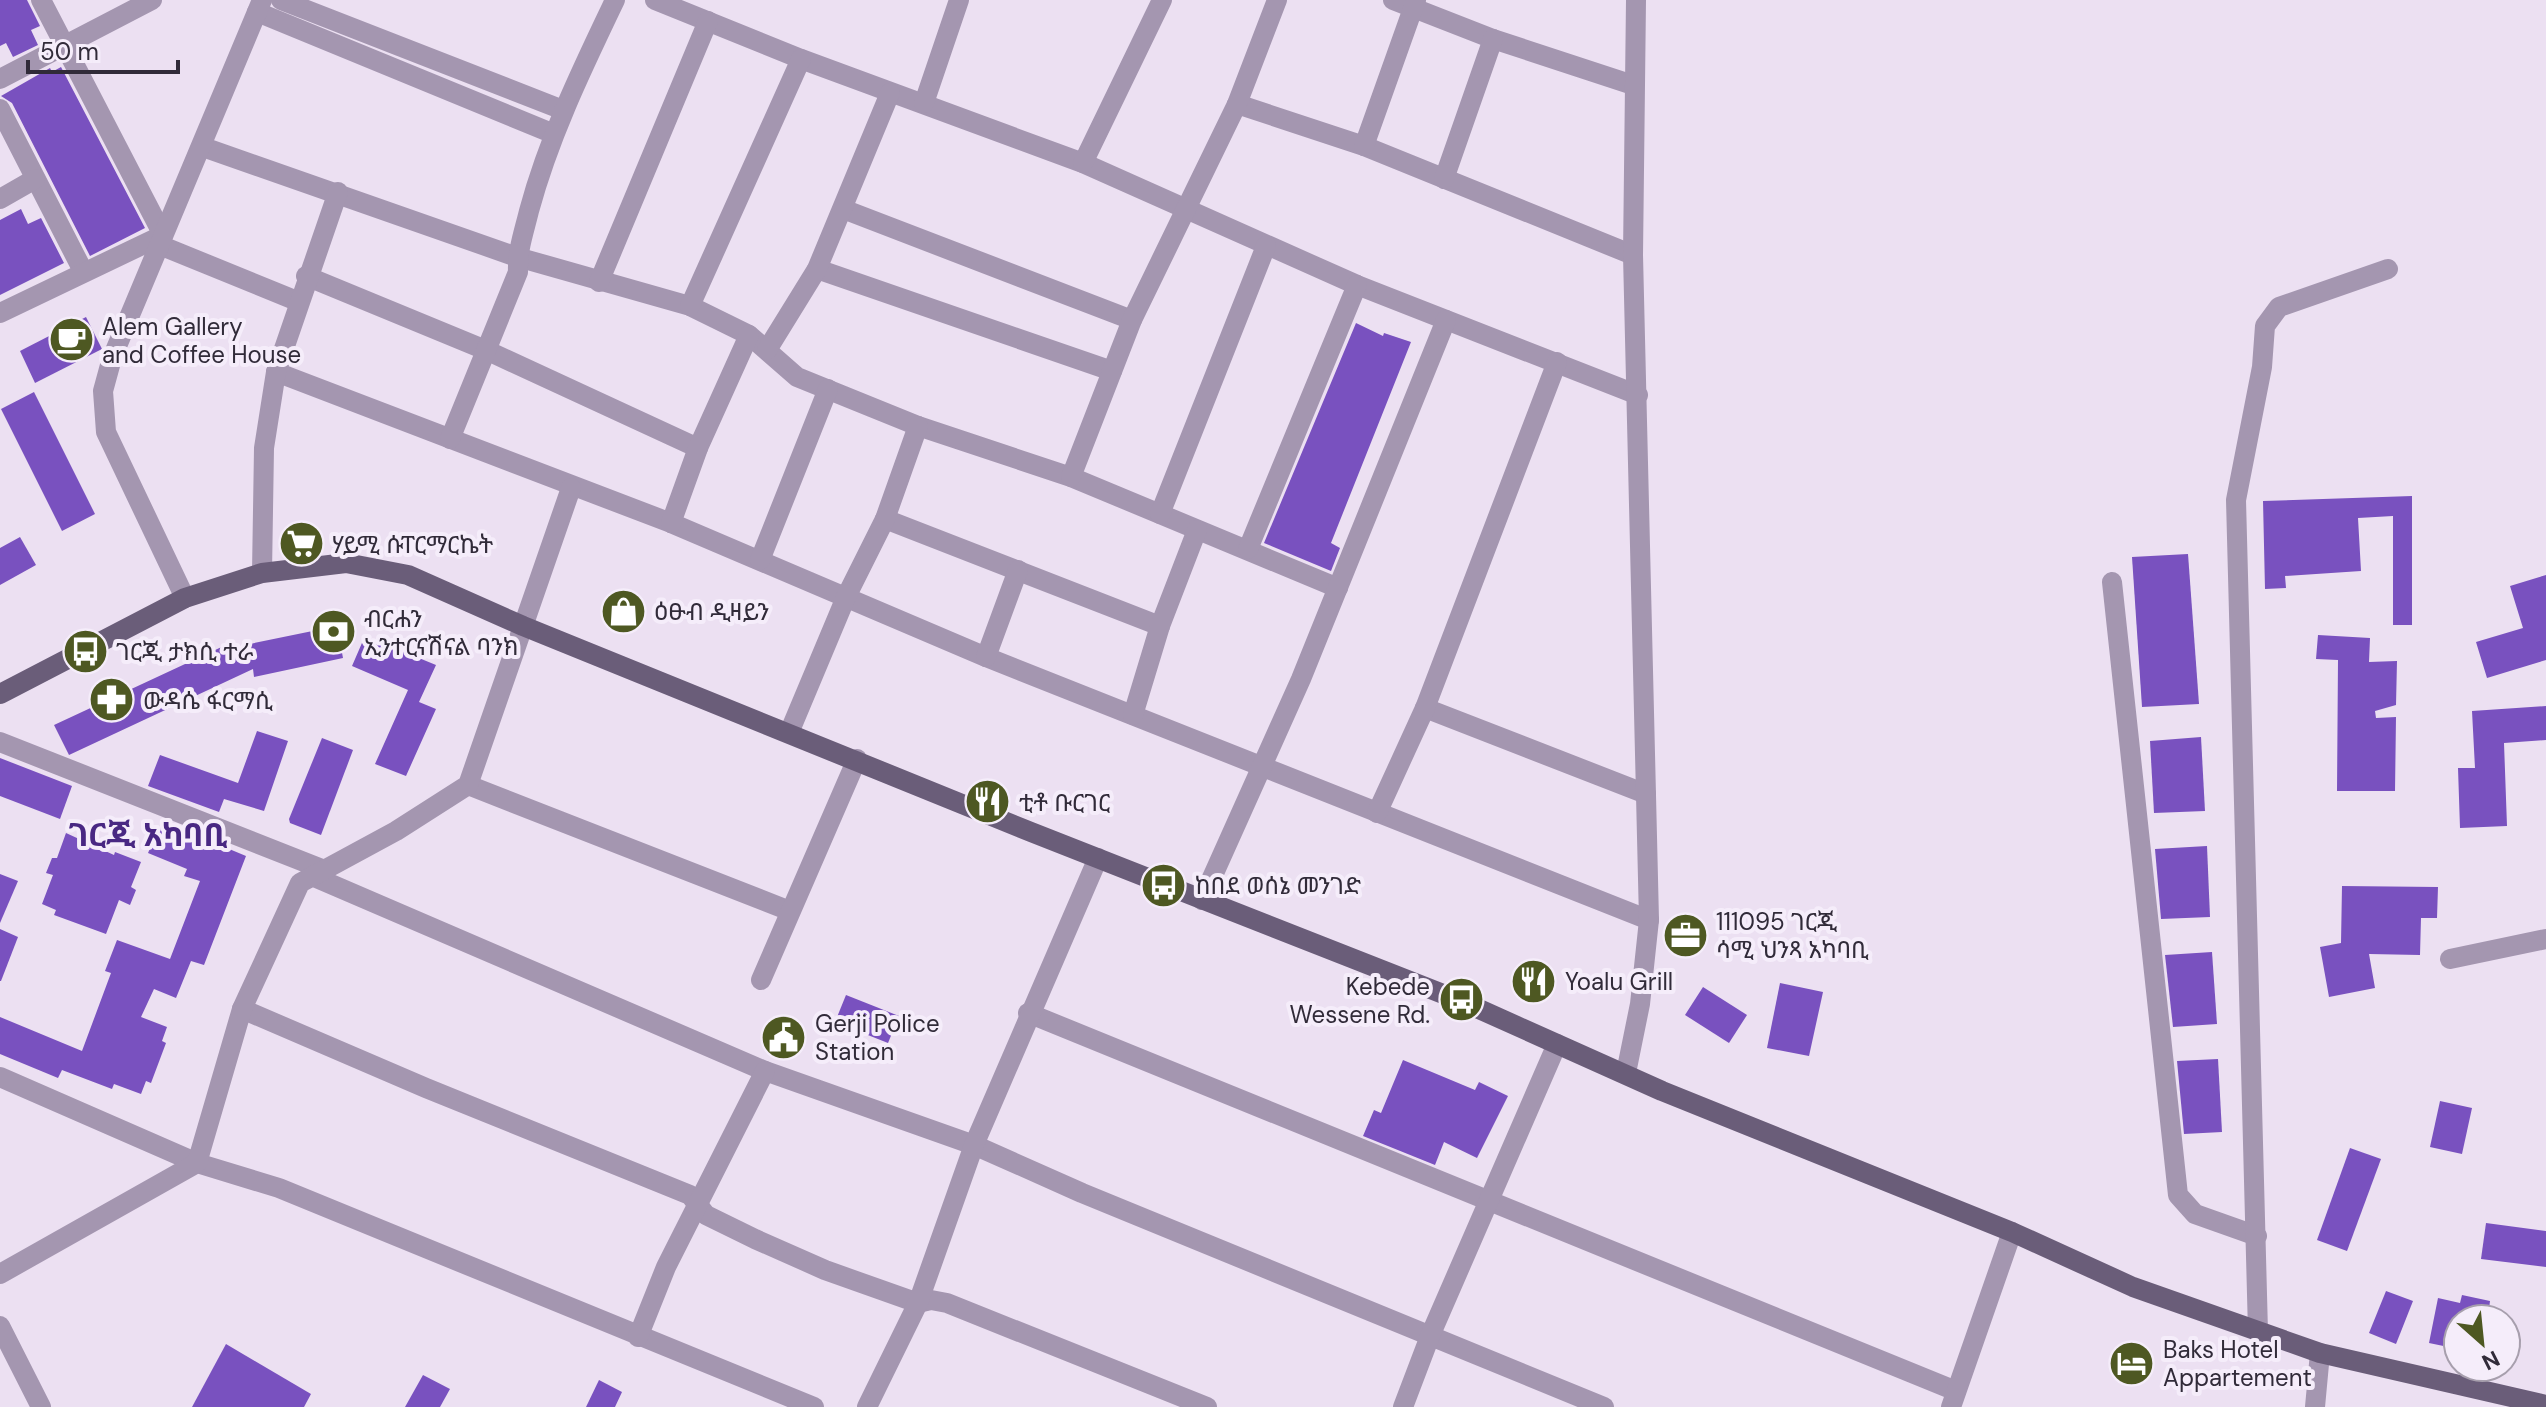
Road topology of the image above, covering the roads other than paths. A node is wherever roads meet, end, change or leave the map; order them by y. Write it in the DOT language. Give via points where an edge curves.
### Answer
graph roads {
  1 [pos="41,0"];
  2 [pos="152,0"];
  3 [pos="281,0"];
  4 [pos="615,0"];
  5 [pos="655,0"];
  6 [pos="959,0"];
  7 [pos="1162,0"];
  8 [pos="1277,0"];
  9 [pos="1393,0"];
  10 [pos="1636,0"];
  11 [pos="1414,4"];
  12 [pos="259,6"];
  13 [pos="708,21"];
  14 [pos="1493,39"];
  15 [pos="64,45"];
  16 [pos="801,59"];
  17 [pos="0,79"];
  18 [pos="1633,85"];
  19 [pos="890,93"];
  20 [pos="924,103"];
  21 [pos="1237,104"];
  22 [pos="0,109"];
  23 [pos="563,110"];
  24 [pos="554,134"];
  25 [pos="1364,146"];
  26 [pos="203,147"];
  27 [pos="1083,163"];
  28 [pos="35,179"];
  29 [pos="1444,179"];
  30 [pos="338,192"];
  31 [pos="0,199"];
  32 [pos="843,209"];
  33 [pos="1189,209"];
  34 [pos="162,240"];
  35 [pos="1266,246"];
  36 [pos="1633,255"];
  37 [pos="517,257"];
  38 [pos="817,269"];
  39 [pos="2388,269"];
  40 [pos="83,271"];
  41 [pos="306,276"];
  42 [pos="599,282"];
  43 [pos="1357,285"];
  44 [pos="297,301"];
  45 [pos="690,306"];
  46 [pos="0,313"];
  47 [pos="1132,320"];
  48 [pos="1446,320"];
  49 [pos="749,335"];
  50 [pos="767,350"];
  51 [pos="488,351"];
  52 [pos="1557,362"];
  53 [pos="1112,371"];
  54 [pos="276,372"];
  55 [pos="828,389"];
  56 [pos="1638,395"];
  57 [pos="918,426"];
  58 [pos="450,439"];
  59 [pos="698,448"];
  60 [pos="1071,477"];
  61 [pos="571,488"];
  62 [pos="1160,514"];
  63 [pos="885,519"];
  64 [pos="671,523"];
  65 [pos="1197,530"];
  66 [pos="1248,549"];
  67 [pos="760,560"];
  68 [pos="1018,570"];
  69 [pos="262,573"];
  70 [pos="2112,582"];
  71 [pos="1338,588"];
  72 [pos="846,597"];
  73 [pos="185,598"];
  74 [pos="523,626"];
  75 [pos="1160,626"];
  76 [pos="986,657"];
  77 [pos="0,694"];
  78 [pos="1425,708"];
  79 [pos="1133,715"];
  80 [pos="789,733"];
  81 [pos="0,742"];
  82 [pos="857,759"];
  83 [pos="1264,767"];
  84 [pos="468,785"];
  85 [pos="1646,794"];
  86 [pos="1377,813"];
  87 [pos="1098,858"];
  88 [pos="317,872"];
  89 [pos="1202,900"];
  90 [pos="790,911"];
  91 [pos="1649,920"];
  92 [pos="2546,939"];
  93 [pos="2450,959"];
  94 [pos="761,980"];
  95 [pos="242,1009"];
  96 [pos="1028,1013"];
  97 [pos="1557,1044"];
  98 [pos="765,1071"];
  99 [pos="1626,1073"];
  100 [pos="0,1077"];
  101 [pos="974,1145"];
  102 [pos="197,1163"];
  103 [pos="1490,1203"];
  104 [pos="700,1204"];
  105 [pos="2012,1232"];
  106 [pos="2257,1236"];
  107 [pos="0,1274"];
  108 [pos="918,1303"];
  109 [pos="0,1326"];
  110 [pos="2258,1332"];
  111 [pos="1430,1336"];
  112 [pos="638,1337"];
  113 [pos="2320,1353"];
  114 [pos="1953,1399"];
  115 [pos="2546,1405"];
  116 [pos="41,1407"];
  117 [pos="814,1407"];
  118 [pos="867,1407"];
  119 [pos="1207,1407"];
  120 [pos="1403,1407"];
  121 [pos="1604,1407"];
  122 [pos="2315,1407"];
  1 -- 15 [label="street"];
  2 -- 15 [label="street"];
  3 -- 23 [label="street"];
  4 -- 23 [label="street"];
  5 -- 13 [label="street"];
  6 -- 20 [label="street"];
  7 -- 27 [label="street"];
  8 -- 21 [label="street"];
  9 -- 11 [label="street"];
  10 -- 18 [label="street"];
  11 -- 14 [label="street"];
  11 -- 25 [label="street"];
  12 -- 24 [label="street"];
  12 -- 26 [label="street"];
  13 -- 16 [label="street"];
  13 -- 42 [label="street"];
  14 -- 18 [label="street"];
  14 -- 29 [label="street"];
  15 -- 17 [label="street"];
  15 -- 34 [label="street"];
  16 -- 19 [label="street"];
  16 -- 45 [label="street"];
  18 -- 36 [label="street"];
  19 -- 20 [label="street"];
  19 -- 32 [label="street"];
  20 -- 27 [label="street"];
  21 -- 25 [label="street"];
  21 -- 33 [label="street"];
  22 -- 28 [label="street"];
  23 -- 24 [label="street"];
  24 -- 37 [label="street"];
  25 -- 29 [label="street"];
  26 -- 30 [label="street"];
  26 -- 34 [label="street"];
  27 -- 33 [label="street"];
  28 -- 31 [label="street"];
  28 -- 40 [label="street"];
  29 -- 36 [label="street"];
  30 -- 37 [label="street"];
  30 -- 41 [label="street"];
  32 -- 38 [label="street"];
  32 -- 47 [label="street"];
  33 -- 35 [label="street"];
  33 -- 47 [label="street"];
  34 -- 40 [label="street"];
  34 -- 44 [label="street"];
  34 -- 73 [label="street" via="112,358 102,415 128,485"];
  35 -- 43 [label="street"];
  35 -- 62 [label="street"];
  36 -- 56 [label="street"];
  37 -- 42 [label="street"];
  37 -- 51 [label="street" via="518,272"];
  38 -- 50 [label="street"];
  38 -- 53 [label="street"];
  39 -- 106 [label="street" via="2279,307 2265,326 2236,500"];
  40 -- 46 [label="street"];
  41 -- 44 [label="street"];
  41 -- 51 [label="street"];
  42 -- 45 [label="street"];
  43 -- 48 [label="street"];
  43 -- 66 [label="street"];
  44 -- 54 [label="street"];
  45 -- 49 [label="street"];
  47 -- 53 [label="street"];
  48 -- 52 [label="street"];
  48 -- 71 [label="street"];
  49 -- 50 [label="street"];
  49 -- 59 [label="street"];
  50 -- 55 [label="street" via="781,367"];
  51 -- 58 [label="street"];
  51 -- 59 [label="street"];
  52 -- 56 [label="street"];
  52 -- 78 [label="street"];
  53 -- 60 [label="street"];
  54 -- 58 [label="street"];
  54 -- 69 [label="street" via="264,448"];
  55 -- 57 [label="street"];
  55 -- 67 [label="street"];
  56 -- 85 [label="street"];
  57 -- 60 [label="street"];
  57 -- 63 [label="street"];
  58 -- 61 [label="street"];
  59 -- 64 [label="street"];
  60 -- 62 [label="street"];
  61 -- 64 [label="street"];
  61 -- 74 [label="street"];
  62 -- 65 [label="street"];
  63 -- 68 [label="street"];
  63 -- 72 [label="street"];
  64 -- 67 [label="street"];
  65 -- 66 [label="street"];
  65 -- 75 [label="street"];
  66 -- 71 [label="street"];
  67 -- 72 [label="street"];
  68 -- 75 [label="street"];
  68 -- 76 [label="street"];
  69 -- 73 [label="main road"];
  69 -- 74 [label="main road" via="346,563 379,569 408,575"];
  70 -- 106 [label="street" via="2178,1195 2195,1214"];
  71 -- 83 [label="street"];
  72 -- 76 [label="street"];
  72 -- 80 [label="street"];
  73 -- 77 [label="main road"];
  74 -- 80 [label="main road"];
  74 -- 84 [label="street"];
  75 -- 79 [label="street"];
  76 -- 79 [label="street"];
  78 -- 85 [label="street"];
  78 -- 86 [label="street"];
  79 -- 83 [label="street"];
  80 -- 82 [label="main road"];
  81 -- 88 [label="street"];
  82 -- 87 [label="main road"];
  82 -- 90 [label="street"];
  83 -- 86 [label="street"];
  83 -- 89 [label="street"];
  84 -- 88 [label="street"];
  84 -- 90 [label="street"];
  85 -- 91 [label="street"];
  86 -- 91 [label="street"];
  87 -- 89 [label="main road"];
  87 -- 96 [label="street"];
  88 -- 95 [label="street" via="300,883 290,899"];
  88 -- 98 [label="street"];
  89 -- 97 [label="main road"];
  90 -- 94 [label="street"];
  91 -- 99 [label="street"];
  92 -- 93 [label="street"];
  95 -- 102 [label="street"];
  95 -- 104 [label="street" via="690,1195"];
  96 -- 101 [label="street"];
  96 -- 103 [label="street"];
  97 -- 99 [label="main road"];
  97 -- 103 [label="street"];
  98 -- 101 [label="street"];
  98 -- 104 [label="street"];
  99 -- 105 [label="main road"];
  100 -- 102 [label="street"];
  101 -- 108 [label="street"];
  101 -- 111 [label="street"];
  102 -- 107 [label="street"];
  102 -- 112 [label="street" via="279,1188"];
  103 -- 111 [label="street"];
  103 -- 114 [label="street"];
  104 -- 108 [label="street" via="706,1215 769,1245"];
  104 -- 112 [label="street" via="666,1267"];
  105 -- 110 [label="main road" via="2133,1287"];
  105 -- 114 [label="street"];
  106 -- 110 [label="street"];
  108 -- 118 [label="street"];
  108 -- 119 [label="street" via="947,1303"];
  109 -- 116 [label="street"];
  110 -- 113 [label="main road"];
  111 -- 120 [label="street"];
  111 -- 121 [label="street"];
  112 -- 117 [label="street"];
  113 -- 115 [label="main road"];
  113 -- 122 [label="street"];
}
